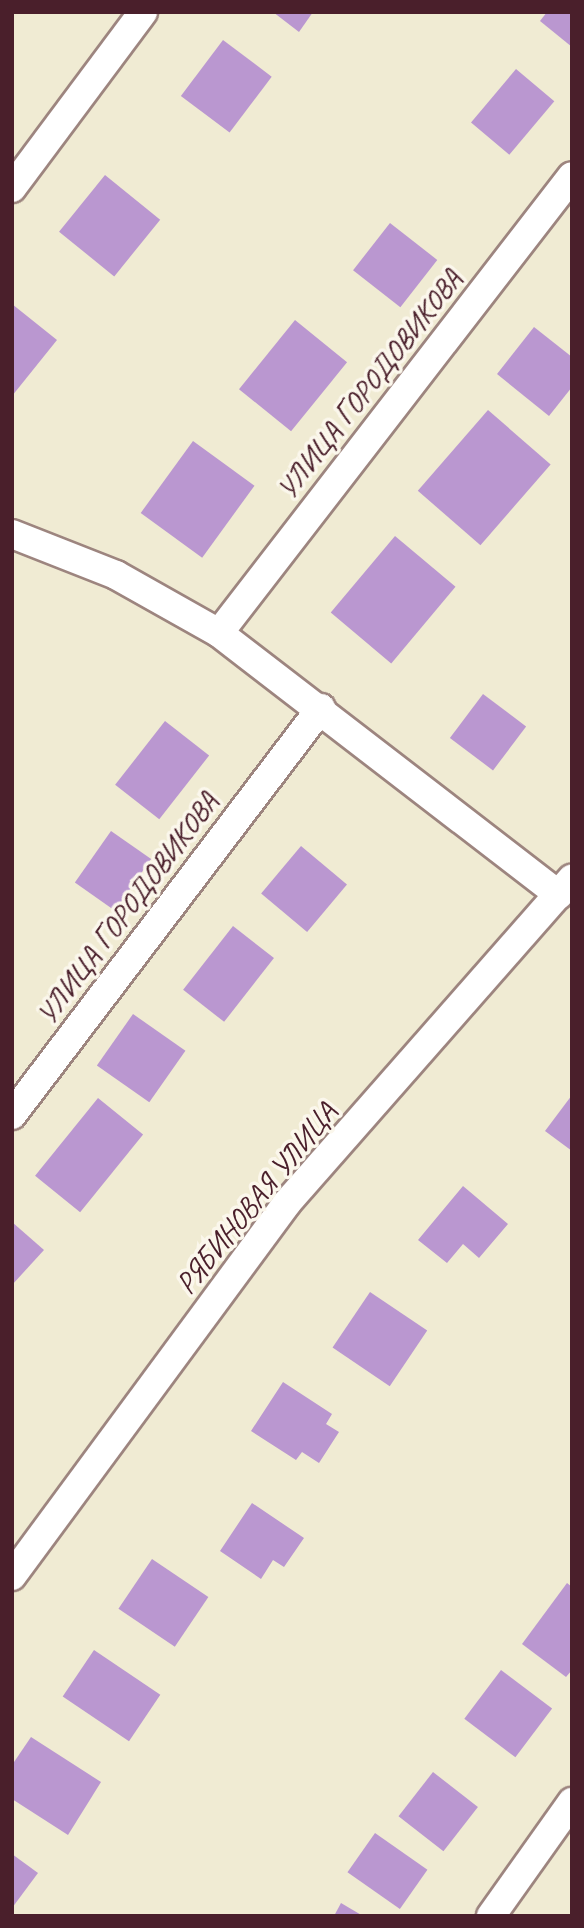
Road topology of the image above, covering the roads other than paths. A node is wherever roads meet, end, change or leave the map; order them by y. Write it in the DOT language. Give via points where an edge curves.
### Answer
graph roads {
  1 [pos="143,12"];
  2 [pos="572,176"];
  3 [pos="12,188"];
  4 [pos="12,534"];
  5 [pos="219,633"];
  6 [pos="321,708"];
  7 [pos="566,887"];
  8 [pos="12,1115"];
  9 [pos="12,1576"];
  10 [pos="572,1802"];
  11 [pos="491,1916"];
  1 -- 3 [label="street"];
  2 -- 5 [label="street, УЛИЦА ГОРОДОВИКОВА"];
  4 -- 5 [label="street" via="116,575"];
  5 -- 6 [label="street"];
  6 -- 7 [label="street"];
  6 -- 8 [label="street, УЛИЦА ГОРОДОВИКОВА"];
  7 -- 9 [label="street, РЯБИНОВАЯ УЛИЦА" via="286,1204"];
  10 -- 11 [label="street"];
}
